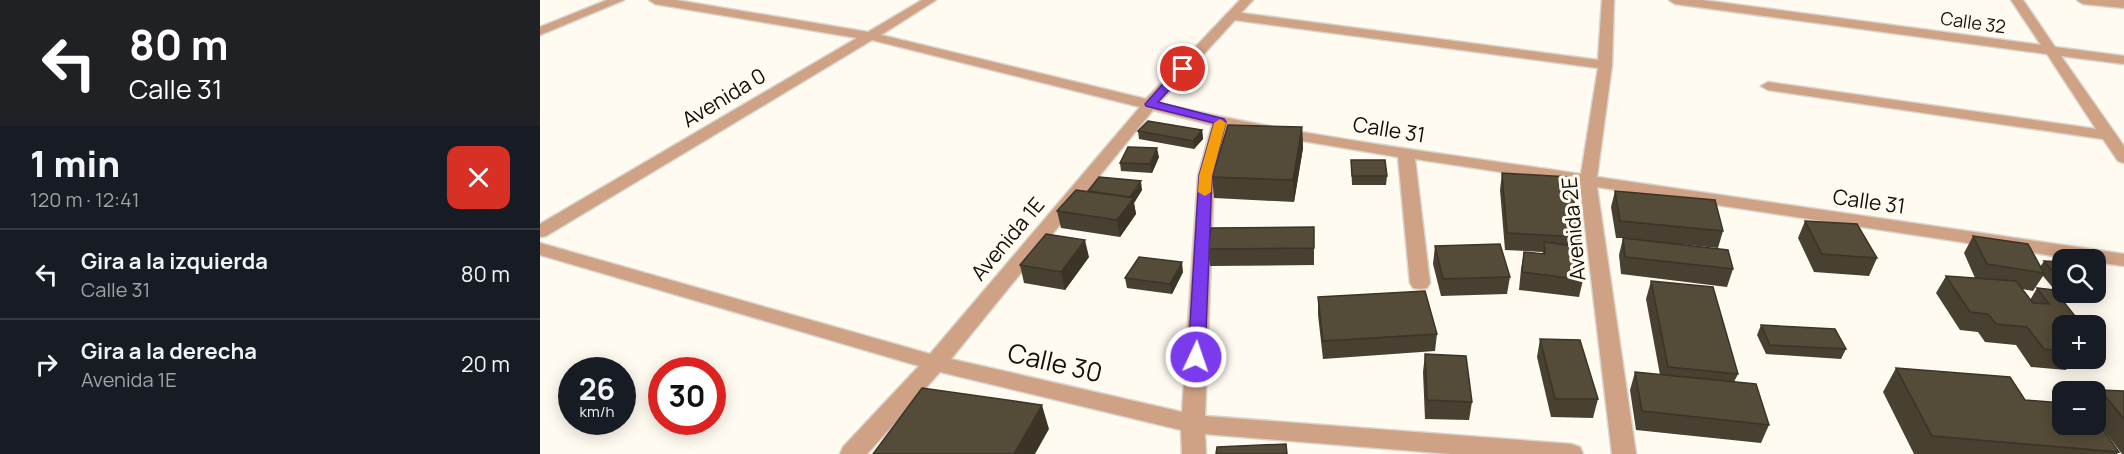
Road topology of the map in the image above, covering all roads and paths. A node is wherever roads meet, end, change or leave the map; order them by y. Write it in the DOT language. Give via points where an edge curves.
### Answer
graph roads {
  1 [pos="618,0"];
  2 [pos="654,0"];
  3 [pos="930,0"];
  4 [pos="1247,0"];
  5 [pos="1608,0"];
  6 [pos="1675,0"];
  7 [pos="2017,0"];
  8 [pos="2083,0"];
  9 [pos="1702,2"];
  10 [pos="2124,4"];
  11 [pos="1232,16"];
  12 [pos="540,31"];
  13 [pos="870,36"];
  14 [pos="2050,51"];
  15 [pos="2124,60"];
  16 [pos="1605,65"];
  17 [pos="1768,86"];
  18 [pos="1150,104"];
  19 [pos="1220,122"];
  20 [pos="2108,135"];
  21 [pos="1406,153"];
  22 [pos="2124,158"];
  23 [pos="1588,182"];
  24 [pos="540,232"];
  25 [pos="540,249"];
  26 [pos="2124,260"];
  27 [pos="1420,283"];
  28 [pos="935,363"];
  29 [pos="1193,424"];
  30 [pos="852,454"];
  31 [pos="1194,454"];
  32 [pos="1571,454"];
  33 [pos="1624,454"];
  1 -- 12 [label="street"];
  2 -- 13 [label="street, Calle 31"];
  3 -- 13 [label="street, Avenida 0"];
  4 -- 11 [label="street, Avenida 1E"];
  5 -- 16 [label="street, Avenida 2E"];
  6 -- 9 [label="street, Calle 32"];
  7 -- 14 [label="street"];
  8 -- 10 [label="street"];
  9 -- 14 [label="street, Calle 32"];
  11 -- 16 [label="street"];
  11 -- 18 [label="street, Avenida 1E"];
  13 -- 18 [label="street, Calle 31"];
  13 -- 24 [label="street, Avenida 0"];
  14 -- 15 [label="street, Calle 32"];
  14 -- 20 [label="street"];
  16 -- 23 [label="street, Avenida 2E"];
  17 -- 20 [label="street"];
  18 -- 19 [label="street, Calle 31"];
  18 -- 28 [label="street, Avenida 1E"];
  19 -- 21 [label="street, Calle 31"];
  19 -- 29 [label="street" via="1206,176"];
  20 -- 22 [label="street"];
  21 -- 23 [label="street, Calle 31"];
  21 -- 27 [label="street"];
  23 -- 26 [label="street, Calle 31"];
  23 -- 33 [label="street, Avenida 2E"];
  25 -- 28 [label="street, Calle 30"];
  28 -- 29 [label="street, Calle 30"];
  28 -- 30 [label="street, Avenida 1E"];
  29 -- 31 [label="street"];
  29 -- 32 [label="street, Calle 30"];
}
